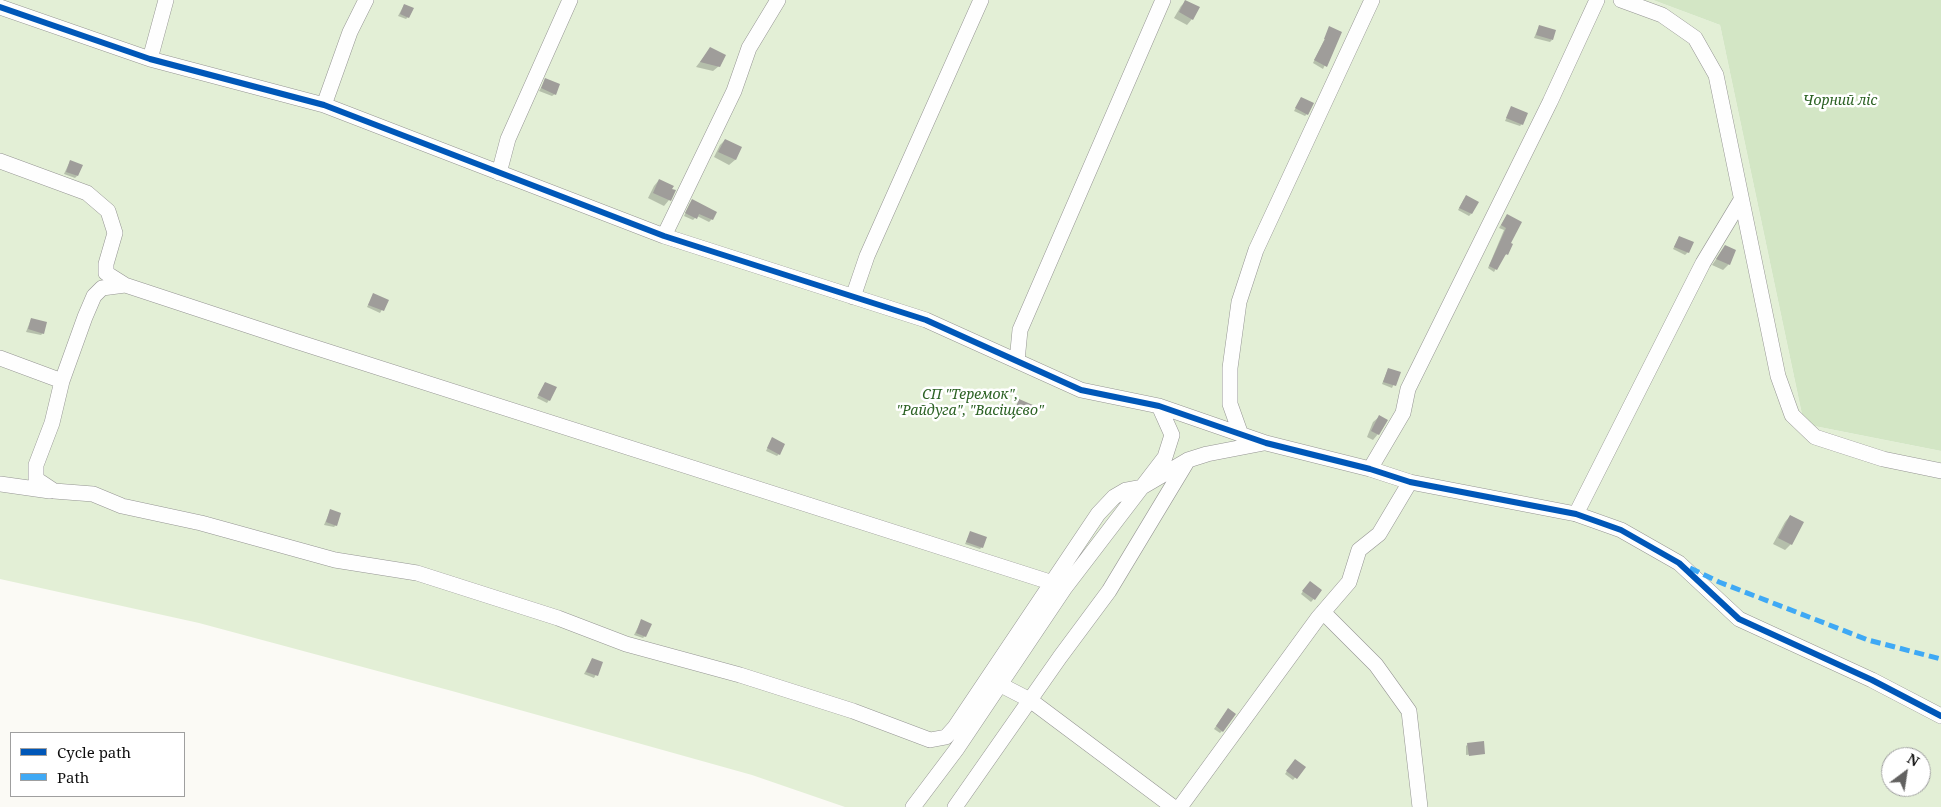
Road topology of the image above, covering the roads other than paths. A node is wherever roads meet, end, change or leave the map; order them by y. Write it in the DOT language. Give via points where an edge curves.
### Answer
graph roads {
  1 [pos="166,0"];
  2 [pos="366,0"];
  3 [pos="570,0"];
  4 [pos="778,0"];
  5 [pos="981,0"];
  6 [pos="1163,0"];
  7 [pos="1372,0"];
  8 [pos="1597,0"];
  9 [pos="1621,0"];
  10 [pos="0,6"];
  11 [pos="150,59"];
  12 [pos="324,105"];
  13 [pos="0,161"];
  14 [pos="499,173"];
  15 [pos="1741,200"];
  16 [pos="664,236"];
  17 [pos="126,285"];
  18 [pos="853,297"];
  19 [pos="0,358"];
  20 [pos="1017,361"];
  21 [pos="62,381"];
  22 [pos="1159,406"];
  23 [pos="1241,435"];
  24 [pos="1266,443"];
  25 [pos="1188,460"];
  26 [pos="1370,469"];
  27 [pos="1941,471"];
  28 [pos="1410,482"];
  29 [pos="0,484"];
  30 [pos="1142,487"];
  31 [pos="54,491"];
  32 [pos="1576,514"];
  33 [pos="1053,583"];
  34 [pos="1323,612"];
  35 [pos="998,684"];
  36 [pos="1030,700"];
  37 [pos="1941,716"];
  38 [pos="913,807"];
  39 [pos="955,807"];
  40 [pos="1173,807"];
  41 [pos="1180,807"];
  42 [pos="1420,807"];
  1 -- 11 [label="street"];
  2 -- 12 [label="street" via="350,32"];
  3 -- 14 [label="street" via="508,139"];
  4 -- 16 [label="street" via="750,48 734,92"];
  5 -- 18 [label="street" via="867,256"];
  6 -- 20 [label="street" via="1020,330"];
  7 -- 23 [label="street" via="1256,250 1239,302 1230,368 1230,404"];
  8 -- 26 [label="street" via="1408,389 1403,412"];
  9 -- 15 [label="street" via="1662,15 1695,38 1716,75"];
  10 -- 11 [label="street"];
  11 -- 12 [label="street"];
  12 -- 14 [label="street"];
  13 -- 17 [label="street" via="87,193 108,211 114,233 106,273"];
  14 -- 16 [label="street"];
  15 -- 27 [label="street" via="1778,376 1792,415 1815,437 1883,459"];
  15 -- 32 [label="street" via="1703,263"];
  16 -- 18 [label="street"];
  17 -- 21 [label="street" via="102,288 94,296"];
  17 -- 33 [label="street" via="295,342"];
  18 -- 20 [label="street" via="926,320"];
  19 -- 21 [label="street"];
  20 -- 22 [label="street" via="1081,390"];
  21 -- 31 [label="street" via="52,423 36,465 36,480"];
  22 -- 23 [label="street"];
  22 -- 30 [label="street" via="1172,435 1165,457"];
  23 -- 24 [label="street"];
  24 -- 25 [label="street"];
  24 -- 26 [label="street"];
  25 -- 30 [label="street"];
  25 -- 36 [label="street" via="1109,591"];
  26 -- 28 [label="street"];
  28 -- 32 [label="street"];
  28 -- 34 [label="street" via="1379,534 1359,550 1349,582"];
  29 -- 31 [label="street"];
  30 -- 33 [label="street" via="1126,490 1114,497 1098,514"];
  30 -- 35 [label="street" via="1064,589"];
  31 -- 33 [label="street" via="93,494 122,506 200,523 335,560 417,573 558,618 626,644 740,676 930,740 946,737 955,727"];
  32 -- 37 [label="street" via="1621,530 1679,563 1739,618"];
  34 -- 41 [label="street"];
  34 -- 42 [label="street" via="1376,665 1409,711"];
  35 -- 36 [label="street"];
  35 -- 38 [label="street" via="956,750"];
  36 -- 39 [label="street"];
  36 -- 40 [label="street"];
}
